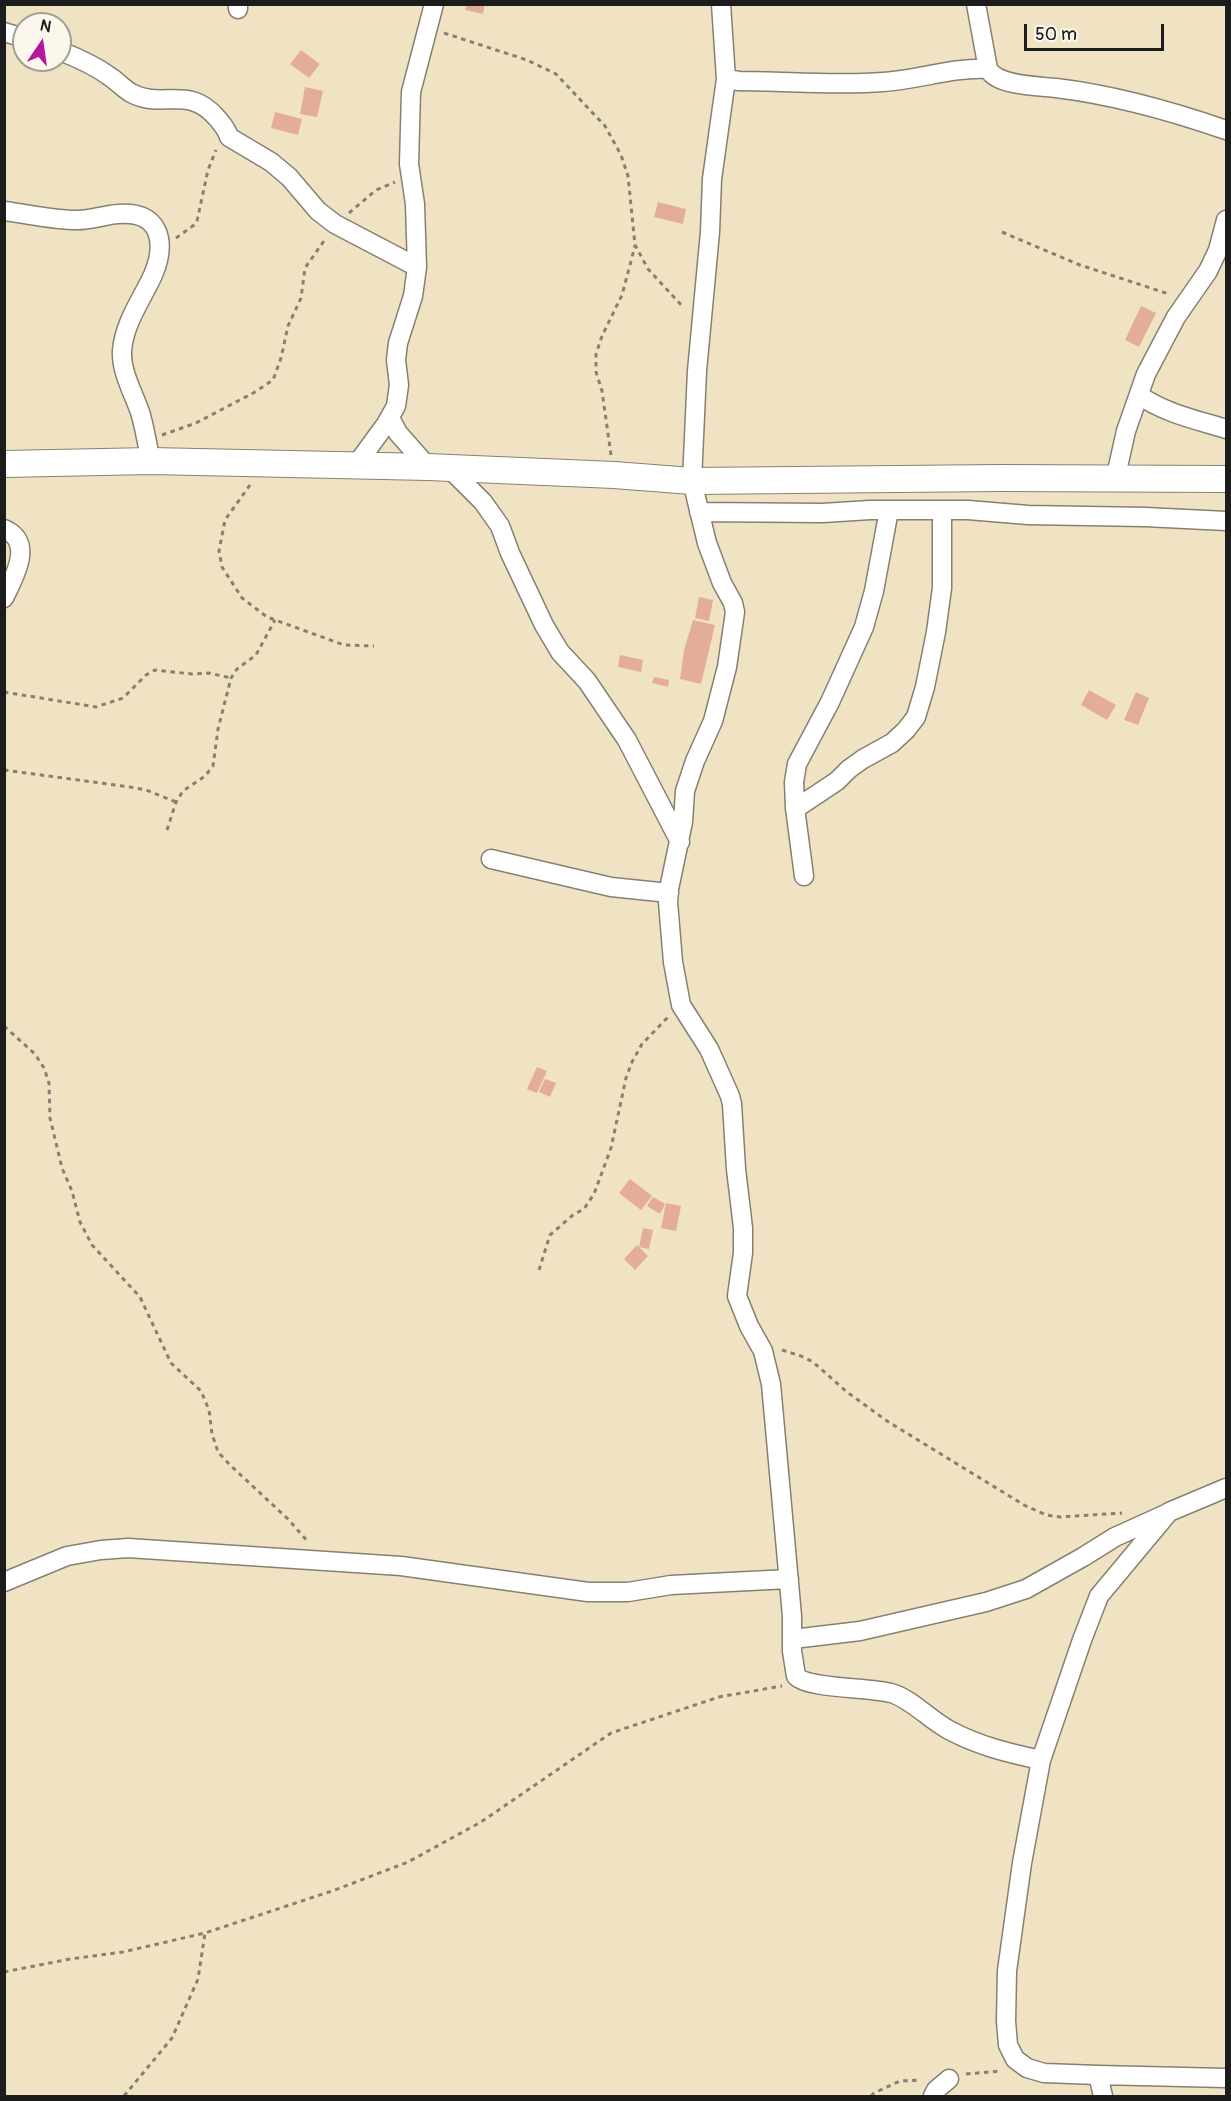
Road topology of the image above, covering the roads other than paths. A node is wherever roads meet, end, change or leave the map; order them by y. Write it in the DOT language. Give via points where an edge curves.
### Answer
graph roads {
  1 [pos="434,4"];
  2 [pos="721,4"];
  3 [pos="976,4"];
  4 [pos="72,56"];
  5 [pos="988,69"];
  6 [pos="726,79"];
  7 [pos="1227,130"];
  8 [pos="4,211"];
  9 [pos="1227,220"];
  10 [pos="417,267"];
  11 [pos="1138,395"];
  12 [pos="390,418"];
  13 [pos="1227,429"];
  14 [pos="149,451"];
  15 [pos="4,464"];
  16 [pos="356,465"];
  17 [pos="438,467"];
  18 [pos="1227,479"];
  19 [pos="1115,480"];
  20 [pos="692,481"];
  21 [pos="889,510"];
  22 [pos="942,510"];
  23 [pos="699,512"];
  24 [pos="1227,521"];
  25 [pos="4,530"];
  26 [pos="4,598"];
  27 [pos="795,809"];
  28 [pos="680,842"];
  29 [pos="491,859"];
  30 [pos="804,876"];
  31 [pos="669,893"];
  32 [pos="1227,1488"];
  33 [pos="1169,1512"];
  34 [pos="789,1579"];
  35 [pos="4,1582"];
  36 [pos="792,1642"];
  37 [pos="1041,1760"];
  38 [pos="1098,2075"];
  39 [pos="1227,2078"];
  40 [pos="949,2079"];
  41 [pos="933,2097"];
  42 [pos="1103,2097"];
  1 -- 10 [label="street" via="411,92 409,164"];
  2 -- 6 [label="street"];
  3 -- 5 [label="street"];
  4 -- 10 [label="street" via="132,93 201,103 228,130 229,137 272,162 335,224"];
  5 -- 6 [label="street" via="963,69 880,83"];
  5 -- 7 [label="street" via="999,79 1115,97"];
  6 -- 20 [label="street" via="712,179"];
  8 -- 14 [label="street" via="75,220 116,214 143,217 159,233 160,257 137,305 122,351 123,367 141,414"];
  9 -- 11 [label="street" via="1208,271 1152,360"];
  10 -- 12 [label="street" via="413,296 398,343 399,385"];
  11 -- 13 [label="street" via="1154,405"];
  11 -- 19 [label="street"];
  12 -- 16 [label="street"];
  12 -- 17 [label="street" via="398,433"];
  14 -- 15 [label="main road"];
  14 -- 16 [label="main road" via="267,463"];
  16 -- 17 [label="main road"];
  17 -- 20 [label="main road"];
  17 -- 28 [label="street" via="483,502 500,526 544,625 620,730"];
  18 -- 19 [label="main road"];
  19 -- 20 [label="main road"];
  20 -- 23 [label="street"];
  21 -- 22 [label="street"];
  21 -- 23 [label="street"];
  21 -- 27 [label="street" via="864,627 797,764"];
  22 -- 24 [label="street"];
  22 -- 27 [label="street" via="936,632 916,717 892,743 863,759"];
  23 -- 28 [label="street" via="735,612 727,667 713,721 686,791"];
  25 -- 26 [label="street" via="20,542 21,556"];
  27 -- 30 [label="street"];
  28 -- 31 [label="street"];
  29 -- 31 [label="street" via="611,887"];
  31 -- 34 [label="street" via="673,962 681,1005 730,1096 743,1228 738,1296 768,1364"];
  32 -- 33 [label="street"];
  33 -- 36 [label="street" via="1125,1532 1026,1589 860,1631"];
  33 -- 37 [label="street" via="1100,1596"];
  34 -- 35 [label="street" via="588,1592 401,1566 128,1548 68,1556"];
  34 -- 36 [label="street"];
  36 -- 37 [label="street" via="798,1676 805,1683 896,1695 948,1730 993,1750"];
  37 -- 38 [label="street" via="1007,1971 1008,2045 1015,2059 1026,2068 1044,2073"];
  38 -- 39 [label="street"];
  38 -- 42 [label="street"];
  40 -- 41 [label="street"];
}
